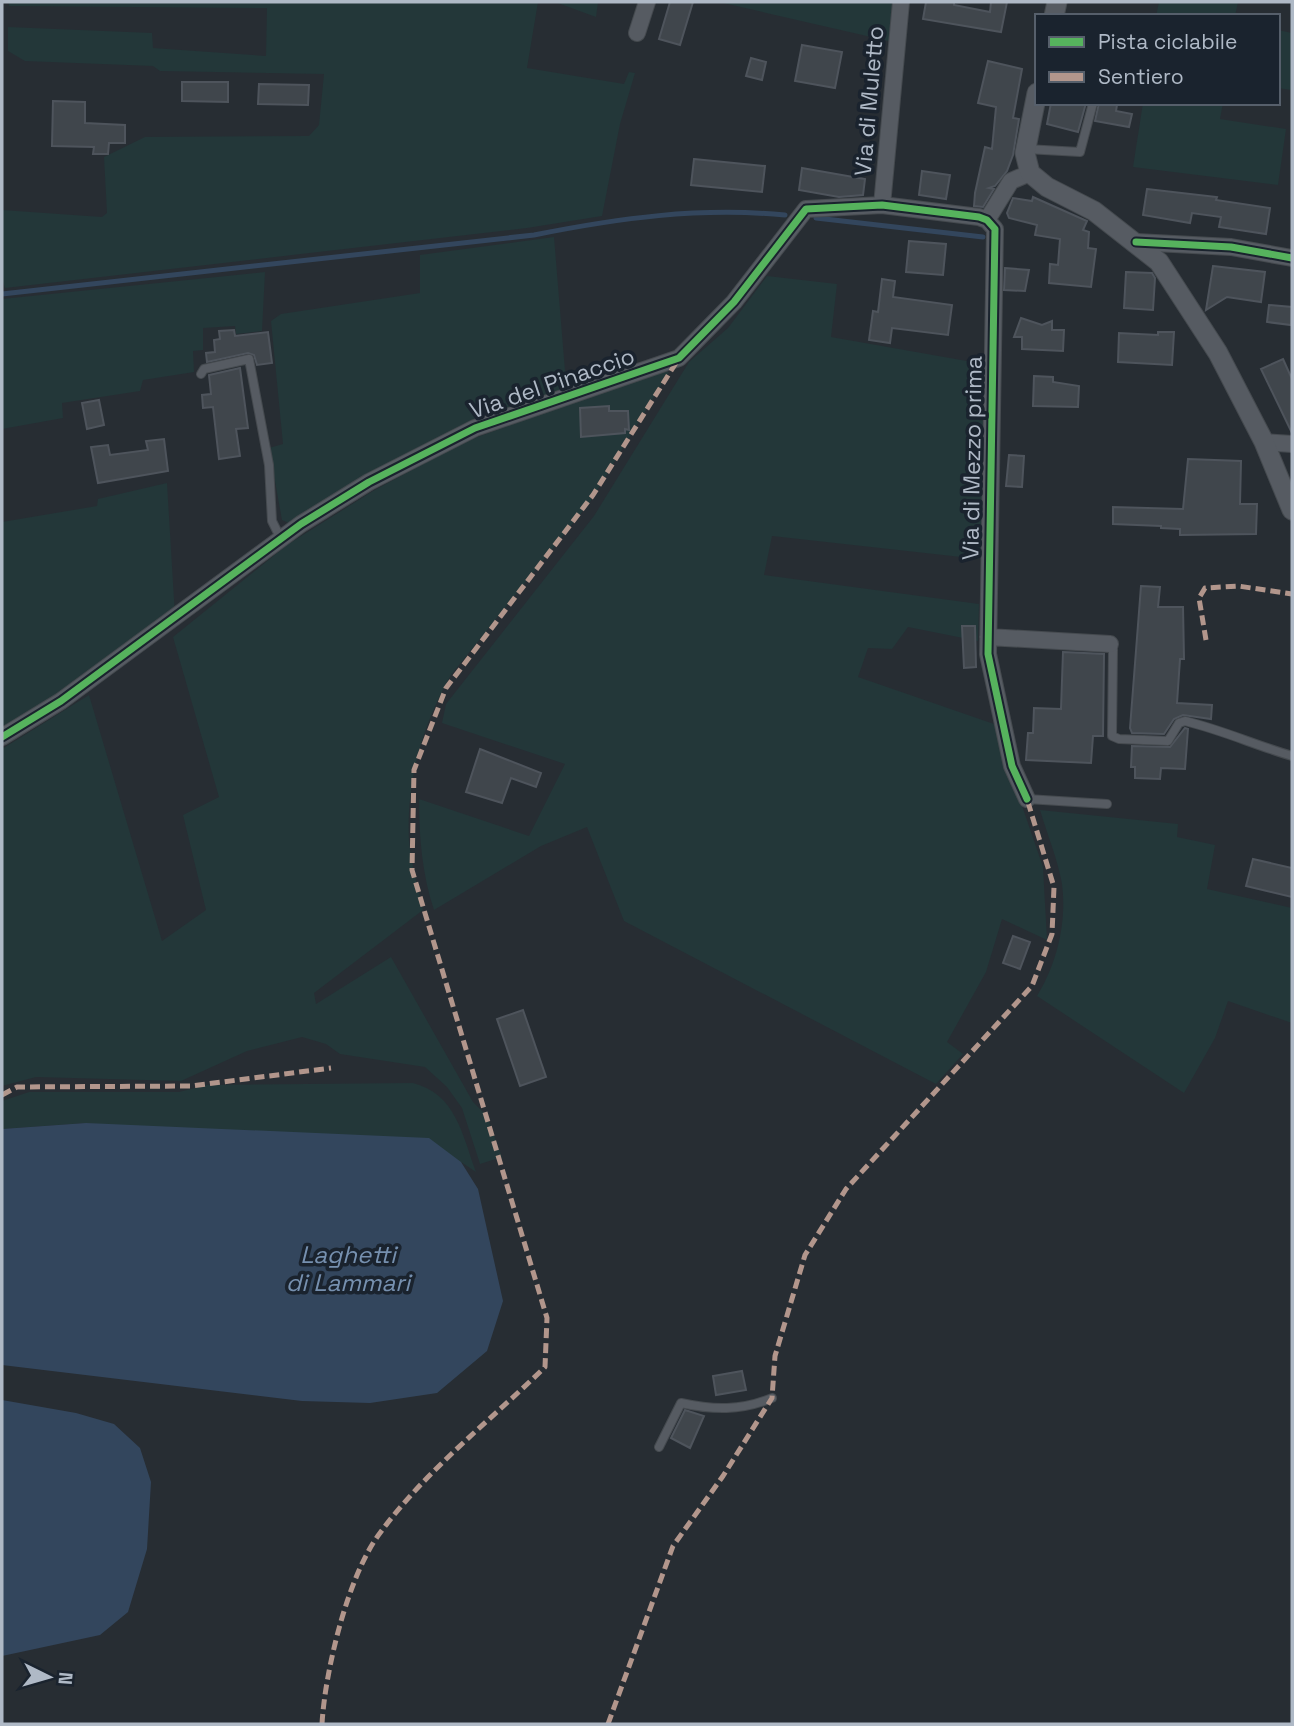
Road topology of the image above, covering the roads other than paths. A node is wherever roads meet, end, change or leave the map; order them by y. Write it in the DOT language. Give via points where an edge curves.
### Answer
graph roads {
  1 [pos="647,2"];
  2 [pos="901,2"];
  3 [pos="637,33"];
  4 [pos="1035,103"];
  5 [pos="1092,105"];
  6 [pos="1026,149"];
  7 [pos="1030,173"];
  8 [pos="883,205"];
  9 [pos="987,220"];
  10 [pos="1136,243"];
  11 [pos="1292,258"];
  12 [pos="201,374"];
  13 [pos="1264,442"];
  14 [pos="1292,444"];
  15 [pos="1292,510"];
  16 [pos="281,539"];
  17 [pos="988,637"];
  18 [pos="1110,645"];
  19 [pos="2,737"];
  20 [pos="1292,756"];
  21 [pos="1027,799"];
  22 [pos="1107,804"];
  23 [pos="772,1398"];
  24 [pos="660,1447"];
  1 -- 3 [label="street"];
  2 -- 8 [label="street, Via di Muletto"];
  4 -- 6 [label="street"];
  5 -- 6 [label="lane" via="1080,152"];
  6 -- 7 [label="street"];
  7 -- 9 [label="street" via="1011,181"];
  7 -- 10 [label="street" via="1094,211"];
  8 -- 9 [label="street"];
  8 -- 16 [label="street, Via del Pinaccio" via="806,209 734,302 679,358 475,428 369,482"];
  9 -- 17 [label="street, Via di Mezzo prima" via="995,229"];
  10 -- 11 [label="street" via="1231,247"];
  10 -- 13 [label="street" via="1158,262 1214,347"];
  12 -- 16 [label="lane" via="204,369 249,359 269,465 272,521"];
  13 -- 14 [label="street"];
  13 -- 15 [label="street"];
  16 -- 19 [label="street, Via del Pinaccio" via="61,701"];
  17 -- 18 [label="street"];
  17 -- 21 [label="street, Via di Mezzo prima" via="1012,766"];
  18 -- 20 [label="lane" via="1112,736 1168,741 1185,721 1224,730 1237,740"];
  21 -- 22 [label="lane"];
  23 -- 24 [label="lane" via="751,1406 713,1410 681,1404"];
}
